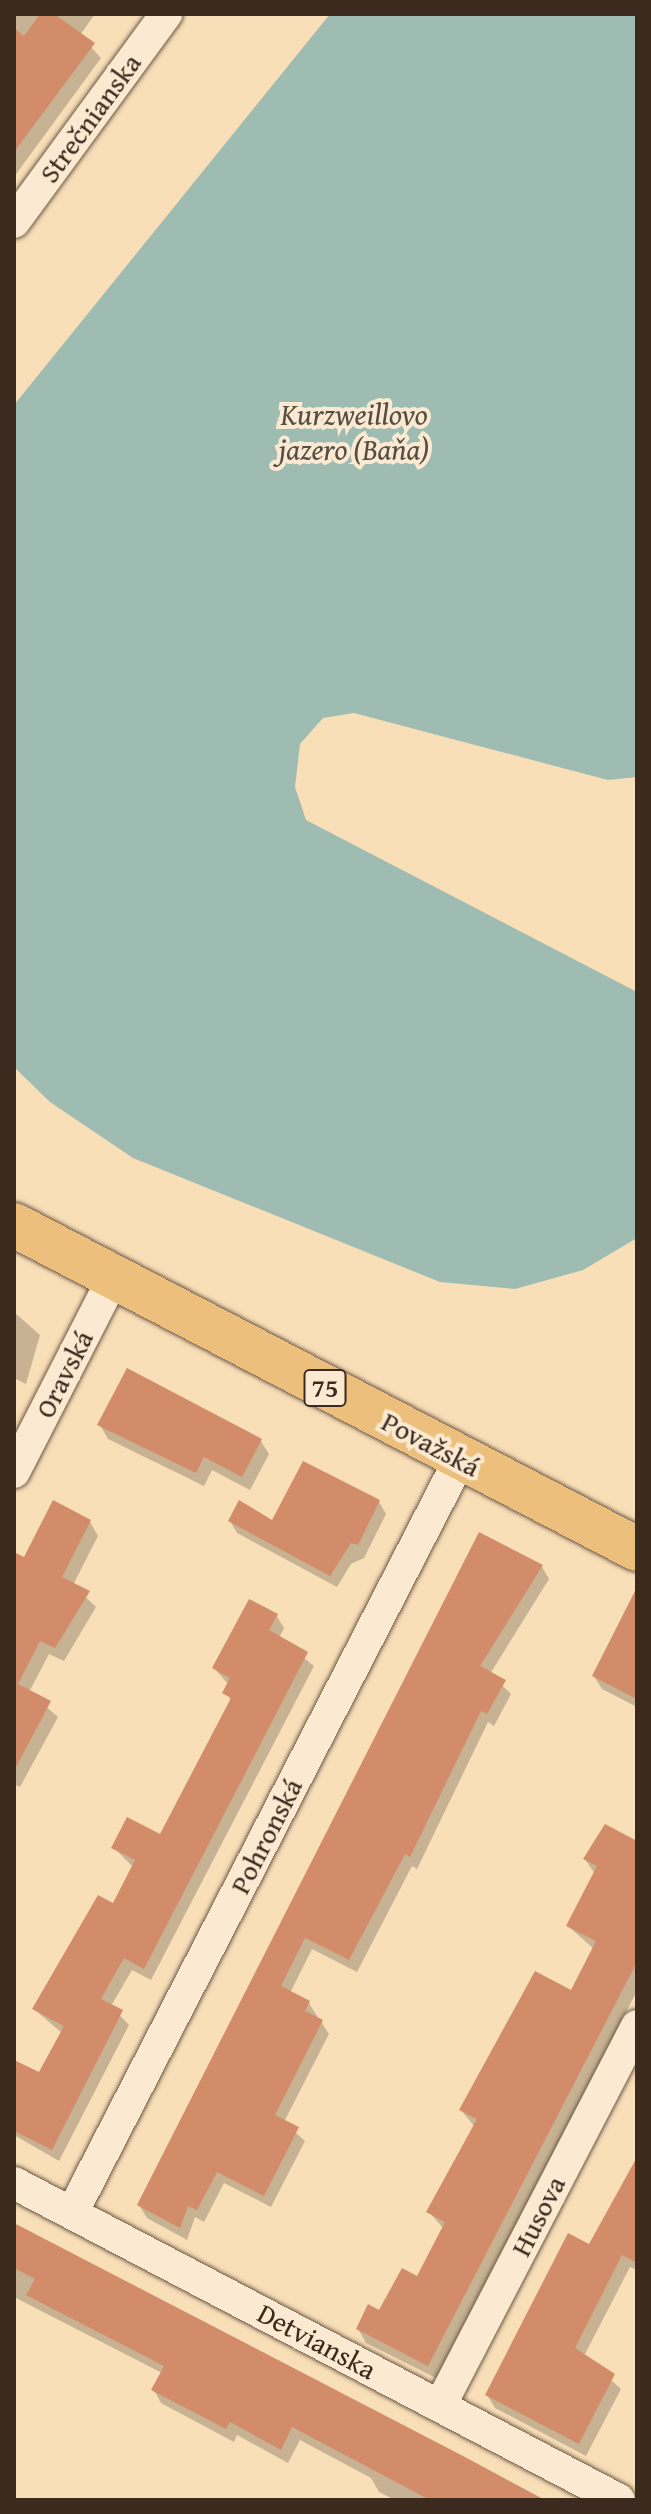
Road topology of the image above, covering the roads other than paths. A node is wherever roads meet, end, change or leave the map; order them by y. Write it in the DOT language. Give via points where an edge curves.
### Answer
graph roads {
  1 [pos="166,14"];
  2 [pos="14,222"];
  3 [pos="14,1225"];
  4 [pos="114,1277"];
  5 [pos="460,1459"];
  6 [pos="14,1472"];
  7 [pos="637,1549"];
  8 [pos="637,2026"];
  9 [pos="14,2183"];
  10 [pos="72,2213"];
  11 [pos="440,2406"];
  12 [pos="619,2500"];
  1 -- 2 [label="street, Strečnianska"];
  3 -- 4 [label="main road, Považská / 75"];
  4 -- 5 [label="main road, Považská / 75"];
  4 -- 6 [label="street, Oravská"];
  5 -- 7 [label="main road, Považská / 75"];
  5 -- 10 [label="street, Pohronská"];
  8 -- 11 [label="street, Husova"];
  9 -- 10 [label="street, Detvianska"];
  10 -- 11 [label="street, Detvianska"];
  11 -- 12 [label="street, Detvianska"];
}
